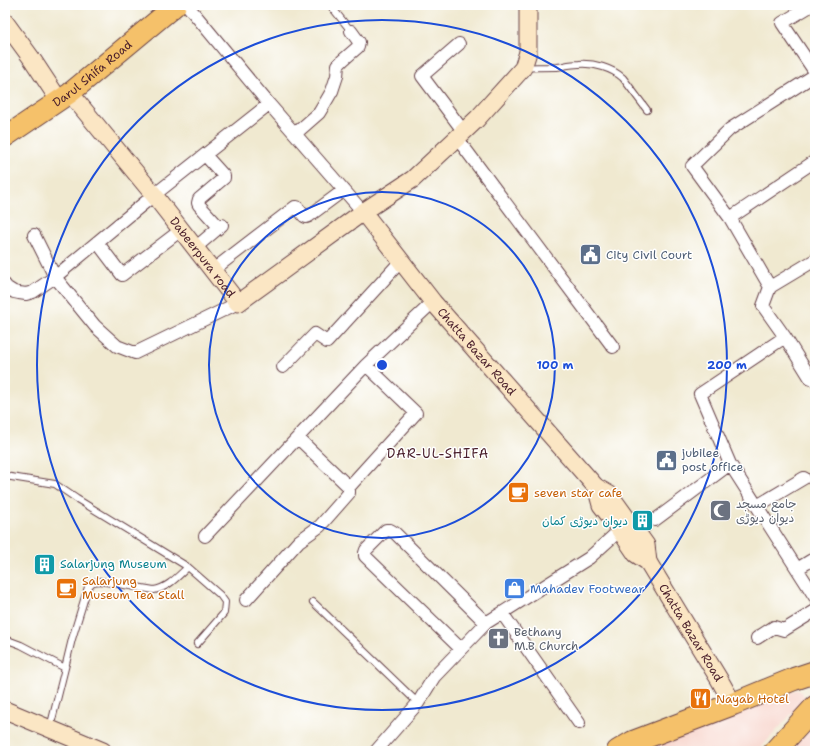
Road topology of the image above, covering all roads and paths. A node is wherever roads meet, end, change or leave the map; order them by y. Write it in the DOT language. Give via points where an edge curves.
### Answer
graph roads {
  1 [pos="176,5"];
  2 [pos="187,5"];
  3 [pos="330,5"];
  4 [pos="528,5"];
  5 [pos="812,5"];
  6 [pos="5,22"];
  7 [pos="351,31"];
  8 [pos="459,44"];
  9 [pos="523,68"];
  10 [pos="815,72"];
  11 [pos="815,75"];
  12 [pos="70,93"];
  13 [pos="269,104"];
  14 [pos="648,110"];
  15 [pos="295,134"];
  16 [pos="461,135"];
  17 [pos="5,137"];
  18 [pos="205,154"];
  19 [pos="815,161"];
  20 [pos="344,190"];
  21 [pos="154,195"];
  22 [pos="363,212"];
  23 [pos="730,218"];
  24 [pos="181,230"];
  25 [pos="34,235"];
  26 [pos="97,242"];
  27 [pos="195,248"];
  28 [pos="815,260"];
  29 [pos="401,261"];
  30 [pos="213,270"];
  31 [pos="55,277"];
  32 [pos="5,286"];
  33 [pos="770,287"];
  34 [pos="433,302"];
  35 [pos="238,303"];
  36 [pos="785,337"];
  37 [pos="613,347"];
  38 [pos="366,365"];
  39 [pos="283,367"];
  40 [pos="815,376"];
  41 [pos="298,438"];
  42 [pos="730,464"];
  43 [pos="5,476"];
  44 [pos="804,478"];
  45 [pos="349,487"];
  46 [pos="596,487"];
  47 [pos="757,506"];
  48 [pos="655,520"];
  49 [pos="620,530"];
  50 [pos="205,536"];
  51 [pos="815,558"];
  52 [pos="648,562"];
  53 [pos="188,567"];
  54 [pos="797,569"];
  55 [pos="815,597"];
  56 [pos="246,600"];
  57 [pos="313,602"];
  58 [pos="815,611"];
  59 [pos="502,613"];
  60 [pos="486,623"];
  61 [pos="757,638"];
  62 [pos="5,639"];
  63 [pos="196,644"];
  64 [pos="461,649"];
  65 [pos="65,668"];
  66 [pos="815,672"];
  67 [pos="794,679"];
  68 [pos="815,684"];
  69 [pos="418,703"];
  70 [pos="733,704"];
  71 [pos="815,707"];
  72 [pos="5,710"];
  73 [pos="579,723"];
  74 [pos="50,729"];
  75 [pos="103,751"];
  76 [pos="376,751"];
  77 [pos="618,751"];
  78 [pos="775,751"];
  1 -- 12 [label="main road, Darul Shifa Road"];
  2 -- 13 [label="street"];
  3 -- 7 [label="lane"];
  4 -- 9 [label="street" via="528,52"];
  5 -- 10 [label="street" via="782,23"];
  6 -- 12 [label="street" via="59,100"];
  7 -- 15 [label="street" via="359,42 358,47 338,65 332,91 322,108"];
  8 -- 16 [label="street" via="422,76"];
  9 -- 14 [label="lane" via="582,64 601,67 623,78"];
  9 -- 16 [label="street, Dabeerpura road"];
  11 -- 23 [label="street" via="730,130 692,166"];
  12 -- 17 [label="main road, Darul Shifa Road"];
  12 -- 21 [label="street, Dabeerpura road"];
  13 -- 15 [label="street"];
  13 -- 18 [label="street"];
  15 -- 20 [label="street"];
  16 -- 22 [label="street, Dabeerpura road" via="412,179"];
  16 -- 37 [label="street"];
  18 -- 21 [label="street"];
  18 -- 27 [label="street" via="224,178 198,202 220,226"];
  19 -- 23 [label="street"];
  20 -- 22 [label="street"];
  20 -- 30 [label="street" via="309,216 304,216 295,207"];
  21 -- 24 [label="street, Dabeerpura road"];
  21 -- 26 [label="street"];
  22 -- 29 [label="street, Chatta Bazar Road"];
  22 -- 35 [label="street, Dabeerpura road"];
  23 -- 33 [label="street"];
  24 -- 26 [label="street" via="122,275"];
  24 -- 27 [label="street, Dabeerpura road"];
  25 -- 31 [label="street"];
  26 -- 31 [label="street"];
  27 -- 30 [label="street, Dabeerpura road"];
  28 -- 33 [label="street"];
  29 -- 34 [label="street, Chatta Bazar Road"];
  29 -- 39 [label="street" via="327,342 315,334"];
  30 -- 35 [label="street, Dabeerpura road"];
  31 -- 32 [label="street" via="26,294 19,294"];
  31 -- 35 [label="street" via="95,326 117,346 135,354"];
  33 -- 36 [label="street" via="763,306"];
  34 -- 38 [label="street"];
  34 -- 46 [label="street, Chatta Bazar Road"];
  36 -- 40 [label="street" via="811,379"];
  36 -- 42 [label="street" via="700,394"];
  38 -- 41 [label="street"];
  38 -- 45 [label="street" via="416,413"];
  41 -- 45 [label="street"];
  41 -- 50 [label="street"];
  42 -- 47 [label="street"];
  42 -- 48 [label="street"];
  43 -- 53 [label="lane" via="55,484"];
  44 -- 47 [label="street"];
  45 -- 56 [label="street" via="349,493 320,526 299,541"];
  46 -- 49 [label="street, Chatta Bazar Road" via="601,505"];
  46 -- 52 [label="street, Chatta Bazar Road" via="610,495 646,545"];
  47 -- 54 [label="street"];
  49 -- 52 [label="street, Chatta Bazar Road" via="636,554"];
  49 -- 59 [label="street" via="589,558"];
  51 -- 54 [label="street"];
  52 -- 70 [label="street, Chatta Bazar Road"];
  53 -- 63 [label="lane" via="225,602 224,613"];
  53 -- 65 [label="lane" via="166,586 154,590 110,582 93,582 88,587"];
  54 -- 55 [label="street"];
  57 -- 69 [label="lane"];
  58 -- 61 [label="street" via="784,630 774,627"];
  59 -- 60 [label="street"];
  59 -- 73 [label="street"];
  60 -- 64 [label="street"];
  60 -- 64 [label="street" via="395,533 386,530 366,550 365,556"];
  62 -- 65 [label="lane" via="21,644"];
  64 -- 69 [label="street" via="434,677"];
  65 -- 74 [label="lane"];
  66 -- 67 [label="highway"];
  67 -- 68 [label="highway" via="803,677"];
  67 -- 70 [label="highway"];
  69 -- 76 [label="street"];
  70 -- 77 [label="highway" via="633,742"];
  71 -- 78 [label="highway"];
  72 -- 74 [label="street"];
  74 -- 75 [label="street"];
}
